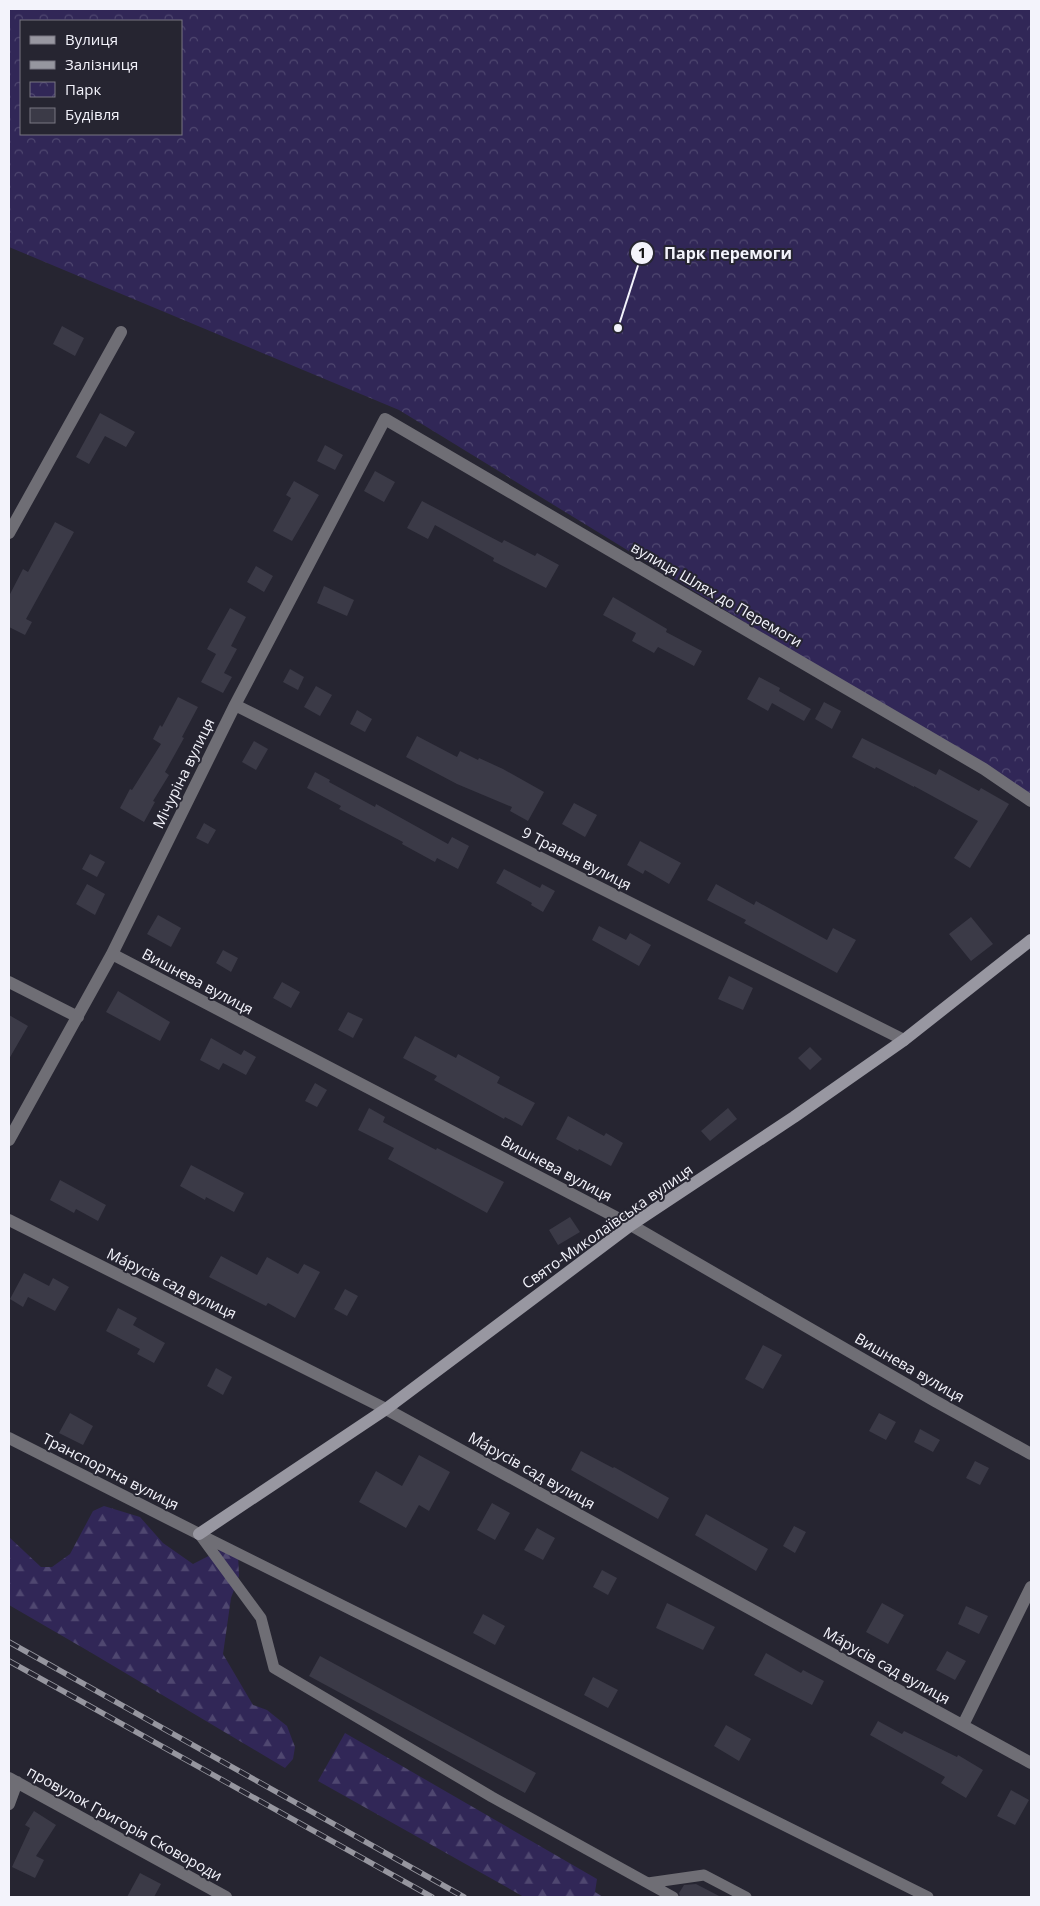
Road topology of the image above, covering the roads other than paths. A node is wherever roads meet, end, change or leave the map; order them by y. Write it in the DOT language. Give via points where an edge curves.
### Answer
graph roads {
  1 [pos="121,332"];
  2 [pos="385,419"];
  3 [pos="9,534"];
  4 [pos="235,705"];
  5 [pos="1031,801"];
  6 [pos="1031,940"];
  7 [pos="112,954"];
  8 [pos="9,982"];
  9 [pos="78,1017"];
  10 [pos="904,1040"];
  11 [pos="9,1140"];
  12 [pos="9,1220"];
  13 [pos="631,1225"];
  14 [pos="386,1408"];
  15 [pos="9,1438"];
  16 [pos="1031,1454"];
  17 [pos="199,1534"];
  18 [pos="1031,1588"];
  19 [pos="963,1725"];
  20 [pos="1031,1763"];
  21 [pos="13,1780"];
  22 [pos="9,1804"];
  23 [pos="648,1883"];
  24 [pos="226,1897"];
  25 [pos="673,1897"];
  26 [pos="746,1897"];
  27 [pos="928,1897"];
  1 -- 3 [label="street"];
  2 -- 4 [label="street, Мічуріна вулиця"];
  2 -- 5 [label="street, вулиця Шлях до Перемоги" via="984,769"];
  4 -- 7 [label="street, Мічуріна вулиця"];
  4 -- 10 [label="street, 9 Травня вулиця"];
  6 -- 10 [label="street, Свято-Миколаївська вулиця"];
  7 -- 9 [label="street, Мічуріна вулиця"];
  7 -- 13 [label="street, Вишнева вулиця"];
  8 -- 9 [label="street"];
  9 -- 11 [label="street, Мічуріна вулиця"];
  10 -- 13 [label="street, Свято-Миколаївська вулиця"];
  12 -- 14 [label="street, Мáрусів сад вулиця"];
  13 -- 14 [label="street, Свято-Миколаївська вулиця"];
  13 -- 16 [label="street, Вишнева вулиця"];
  14 -- 17 [label="street, Свято-Миколаївська вулиця"];
  14 -- 19 [label="street, Мáрусів сад вулиця"];
  15 -- 17 [label="street, Транспортна вулиця"];
  17 -- 23 [label="lane" via="261,1618 274,1668 484,1792"];
  17 -- 27 [label="lane"];
  18 -- 19 [label="street"];
  19 -- 20 [label="street, Мáрусів сад вулиця"];
  21 -- 22 [label="street"];
  21 -- 24 [label="street, провулок Григорія Сковороди"];
  23 -- 25 [label="lane"];
  23 -- 26 [label="lane" via="704,1874"];
}
